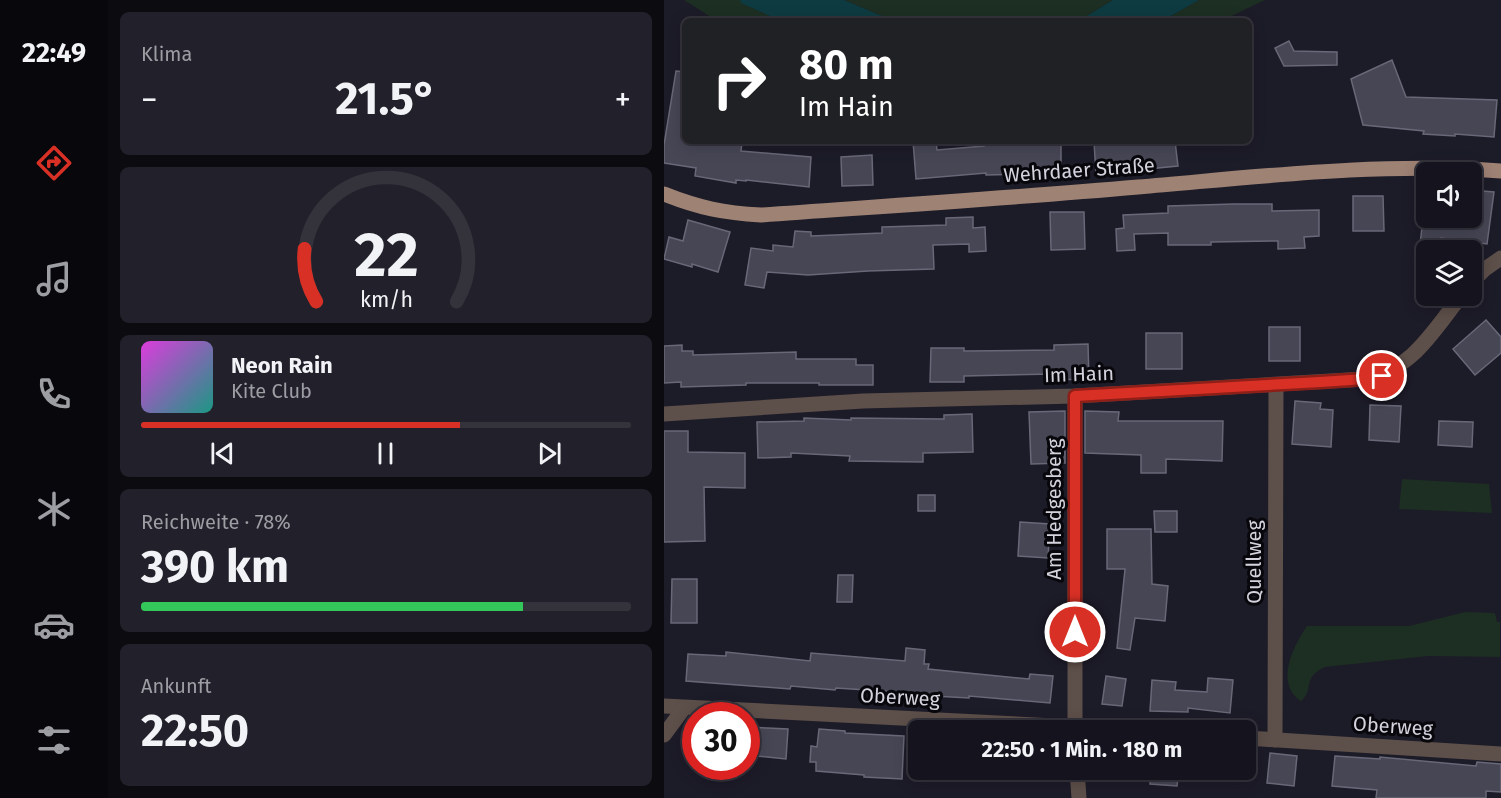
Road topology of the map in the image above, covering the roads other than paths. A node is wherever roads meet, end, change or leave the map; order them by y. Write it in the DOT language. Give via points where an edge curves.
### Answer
graph roads {
  1 [pos="1501,171"];
  2 [pos="664,194"];
  3 [pos="1501,258"];
  4 [pos="1482,272"];
  5 [pos="1453,306"];
  6 [pos="1276,385"];
  7 [pos="1075,396"];
  8 [pos="664,414"];
  9 [pos="664,706"];
  10 [pos="682,708"];
  11 [pos="682,711"];
  12 [pos="760,712"];
  13 [pos="908,720"];
  14 [pos="1075,720"];
  15 [pos="664,735"];
  16 [pos="1256,739"];
  17 [pos="1275,740"];
  18 [pos="1501,754"];
  19 [pos="1078,780"];
  20 [pos="1079,798"];
  1 -- 2 [label="main road, Wehrdaer Straße" via="1428,168 1309,172 762,215 708,210"];
  3 -- 4 [label="street"];
  5 -- 6 [label="street, Im Hain" via="1416,352 1382,376"];
  6 -- 7 [label="street, Im Hain"];
  6 -- 17 [label="street, Quellweg"];
  7 -- 8 [label="street, Im Hain" via="863,401"];
  7 -- 14 [label="street, Am Hedgesberg"];
  9 -- 10 [label="street, Oberweg"];
  11 -- 15 [label="street"];
  12 -- 13 [label="street, Oberweg"];
  16 -- 17 [label="street, Oberweg"];
  17 -- 18 [label="street, Oberweg"];
  19 -- 20 [label="street"];
}
